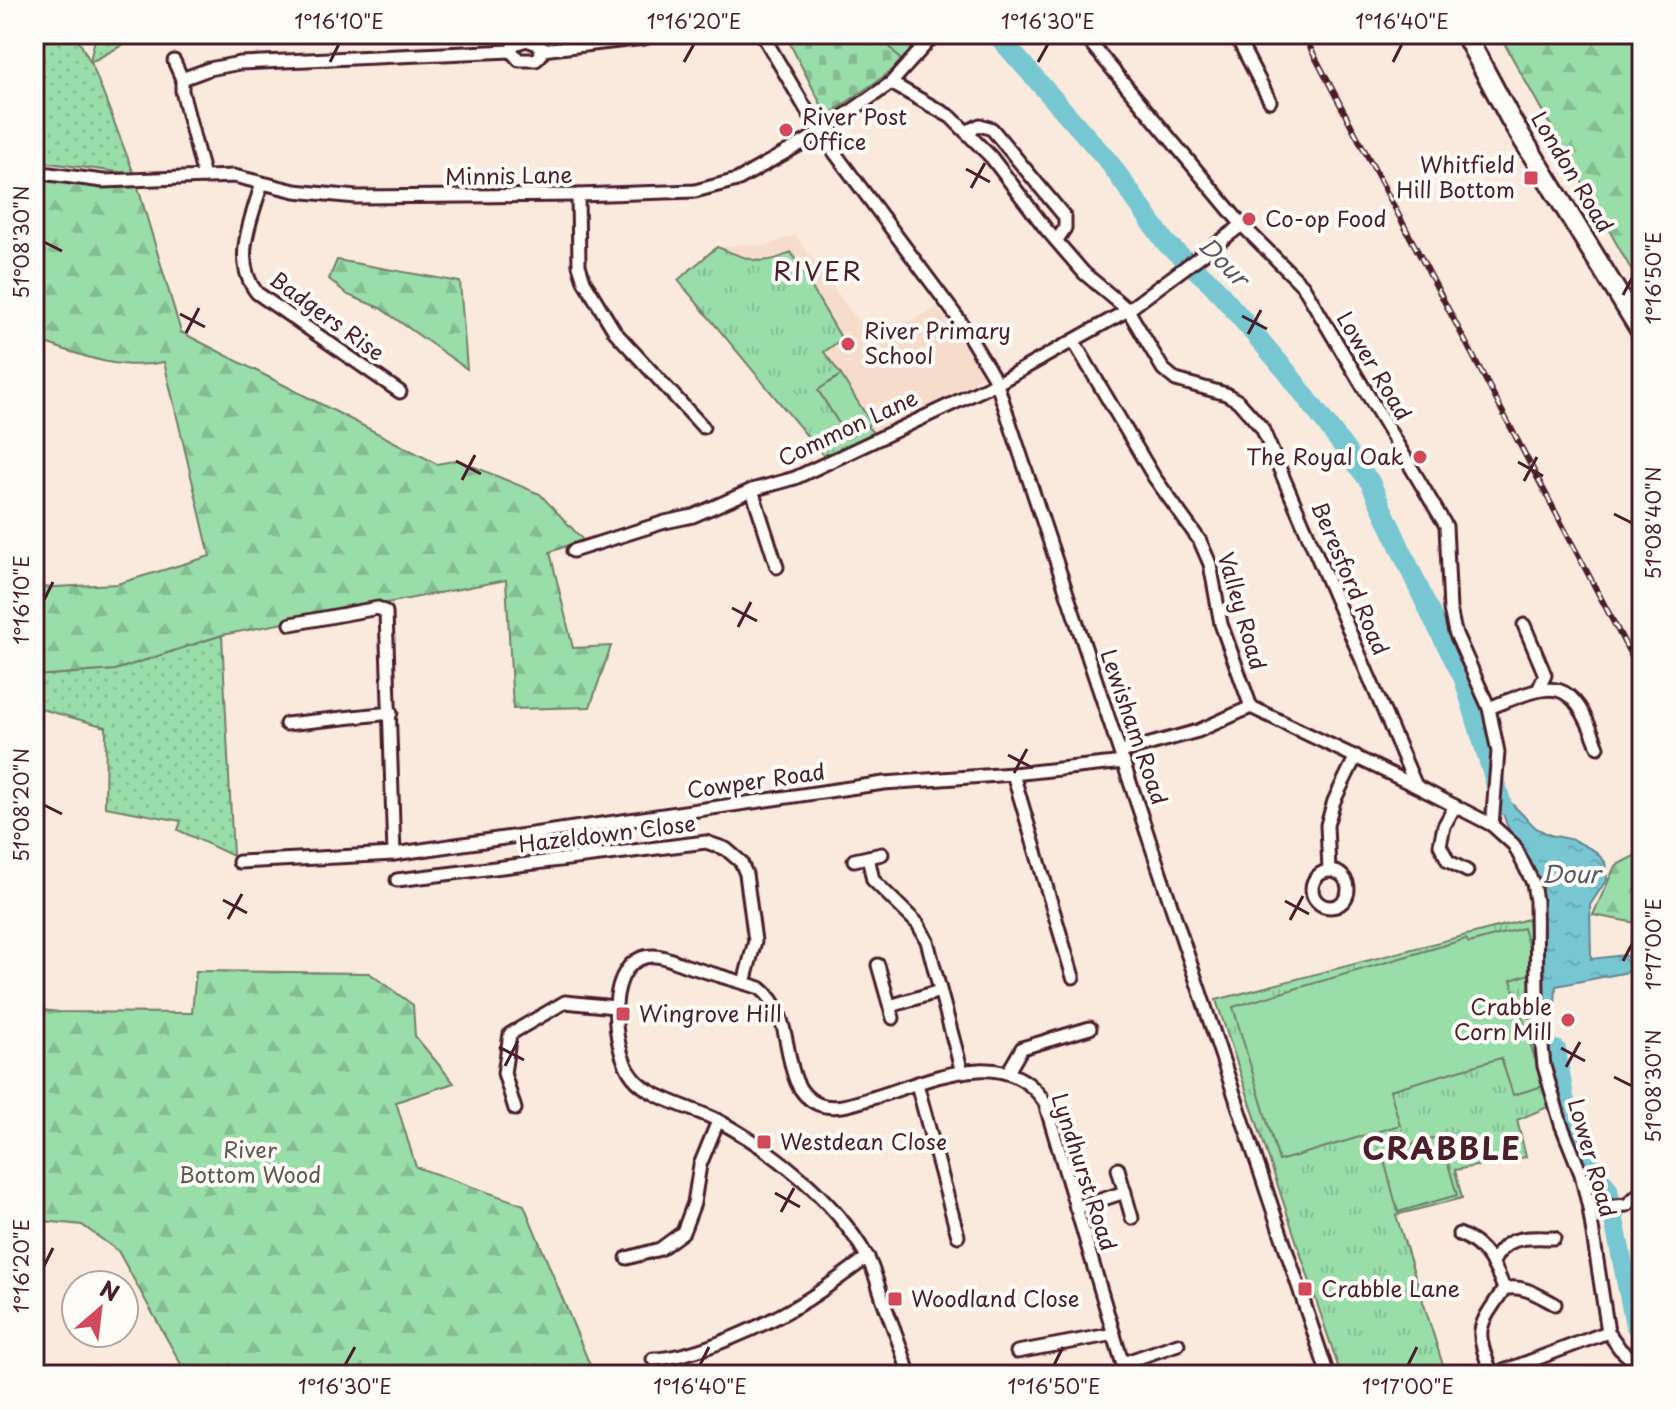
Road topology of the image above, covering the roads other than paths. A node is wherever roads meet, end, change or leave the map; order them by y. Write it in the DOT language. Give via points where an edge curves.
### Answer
graph roads {
  1 [pos="654,34"];
  2 [pos="762,34"];
  3 [pos="935,34"];
  4 [pos="1083,34"];
  5 [pos="1235,34"];
  6 [pos="1465,34"];
  7 [pos="527,37"];
  8 [pos="542,50"];
  9 [pos="511,51"];
  10 [pos="174,61"];
  11 [pos="182,79"];
  12 [pos="891,83"];
  13 [pos="1270,101"];
  14 [pos="966,132"];
  15 [pos="820,133"];
  16 [pos="34,172"];
  17 [pos="204,177"];
  18 [pos="262,183"];
  19 [pos="578,195"];
  20 [pos="1242,225"];
  21 [pos="1057,240"];
  22 [pos="1128,310"];
  23 [pos="1642,333"];
  24 [pos="1074,342"];
  25 [pos="996,381"];
  26 [pos="400,392"];
  27 [pos="703,427"];
  28 [pos="752,490"];
  29 [pos="573,551"];
  30 [pos="777,567"];
  31 [pos="291,624"];
  32 [pos="1524,625"];
  33 [pos="1539,688"];
  34 [pos="1251,707"];
  35 [pos="1489,708"];
  36 [pos="391,713"];
  37 [pos="286,724"];
  38 [pos="1598,747"];
  39 [pos="1356,756"];
  40 [pos="1123,757"];
  41 [pos="1013,774"];
  42 [pos="1416,786"];
  43 [pos="1455,806"];
  44 [pos="1492,825"];
  45 [pos="394,854"];
  46 [pos="882,854"];
  47 [pos="868,857"];
  48 [pos="854,860"];
  49 [pos="239,862"];
  50 [pos="1329,870"];
  51 [pos="1467,871"];
  52 [pos="397,880"];
  53 [pos="878,965"];
  54 [pos="1073,977"];
  55 [pos="744,983"];
  56 [pos="940,991"];
  57 [pos="615,1007"];
  58 [pos="1090,1028"];
  59 [pos="962,1072"];
  60 [pos="1008,1072"];
  61 [pos="917,1084"];
  62 [pos="515,1109"];
  63 [pos="718,1121"];
  64 [pos="1118,1169"];
  65 [pos="1642,1191"];
  66 [pos="1125,1192"];
  67 [pos="1076,1208"];
  68 [pos="1589,1208"];
  69 [pos="1132,1218"];
  70 [pos="1459,1234"];
  71 [pos="958,1236"];
  72 [pos="1554,1238"];
  73 [pos="868,1257"];
  74 [pos="627,1258"];
  75 [pos="1493,1262"];
  76 [pos="1504,1289"];
  77 [pos="1555,1304"];
  78 [pos="1608,1332"];
  79 [pos="1114,1334"];
  80 [pos="1178,1344"];
  81 [pos="1017,1352"];
  82 [pos="653,1359"];
  83 [pos="1125,1369"];
  84 [pos="1642,1369"];
  85 [pos="1518,1370"];
  86 [pos="909,1375"];
  87 [pos="1328,1375"];
  88 [pos="1493,1375"];
  1 -- 8 [label="street"];
  2 -- 15 [label="street, Lewisham Road"];
  3 -- 12 [label="street, Minnis Lane"];
  4 -- 20 [label="street, Lower Road"];
  5 -- 13 [label="street"];
  6 -- 23 [label="main road, London Road" via="1511,120"];
  7 -- 8 [label="street"];
  7 -- 9 [label="street"];
  8 -- 9 [label="street" via="529,61"];
  9 -- 11 [label="street" via="240,63"];
  10 -- 11 [label="street"];
  11 -- 17 [label="street"];
  12 -- 14 [label="street, Beresford Road" via="951,117"];
  12 -- 15 [label="street, Minnis Lane"];
  14 -- 21 [label="street, Beresford Road"];
  14 -- 21 [label="street" via="980,125 992,129 1065,217"];
  15 -- 19 [label="street, Minnis Lane" via="716,187"];
  15 -- 25 [label="street, Lewisham Road" via="960,321"];
  16 -- 17 [label="street, Minnis Lane" via="103,181"];
  17 -- 18 [label="street, Minnis Lane" via="234,176"];
  18 -- 19 [label="street, Minnis Lane" via="356,197"];
  18 -- 26 [label="street, Badgers Rise" via="243,254 251,285 392,381"];
  19 -- 27 [label="street" via="584,281 623,342"];
  20 -- 22 [label="street, Common Lane"];
  20 -- 35 [label="street, Lower Road" via="1303,286 1446,526 1455,632"];
  21 -- 22 [label="street, Beresford Road" via="1084,273"];
  22 -- 24 [label="street, Common Lane"];
  22 -- 42 [label="street, Beresford Road" via="1163,369 1176,380 1238,401 1262,428"];
  24 -- 25 [label="street, Common Lane"];
  24 -- 34 [label="street, Valley Road" via="1154,477 1200,541 1210,564 1221,624"];
  25 -- 28 [label="street, Common Lane" via="829,463"];
  25 -- 40 [label="street, Lewisham Road"];
  28 -- 29 [label="street, Common Lane" via="693,516"];
  28 -- 30 [label="street"];
  31 -- 36 [label="street" via="383,609"];
  32 -- 33 [label="street" via="1545,675"];
  33 -- 35 [label="street"];
  33 -- 38 [label="street" via="1560,690 1574,699"];
  34 -- 39 [label="street"];
  34 -- 40 [label="street, Cowper Road"];
  35 -- 44 [label="street, Lower Road" via="1498,752"];
  36 -- 37 [label="street"];
  36 -- 45 [label="street"];
  39 -- 42 [label="street"];
  39 -- 50 [label="street" via="1327,825"];
  40 -- 41 [label="street, Cowper Road"];
  40 -- 87 [label="street, Lewisham Road"];
  41 -- 45 [label="street, Cowper Road" via="884,783"];
  41 -- 54 [label="street"];
  42 -- 43 [label="street"];
  43 -- 44 [label="street"];
  43 -- 51 [label="street" via="1440,845 1448,861"];
  44 -- 68 [label="street, Lower Road" via="1514,845 1533,883 1544,1066"];
  45 -- 49 [label="street, Cowper Road"];
  46 -- 47 [label="street"];
  47 -- 48 [label="street"];
  47 -- 56 [label="street" via="873,880 918,924"];
  52 -- 55 [label="street, Hazeldown Close" via="706,842 726,849 746,874 755,941"];
  53 -- 56 [label="street" via="891,1012"];
  55 -- 57 [label="street" via="655,956 634,961 622,979"];
  55 -- 61 [label="street" via="760,988 777,1005 795,1079 818,1104 844,1106"];
  56 -- 59 [label="street"];
  57 -- 62 [label="street" via="565,1002 510,1034 504,1073"];
  57 -- 63 [label="street" via="616,1033 633,1077 648,1090"];
  58 -- 60 [label="street" via="1022,1048"];
  59 -- 60 [label="street"];
  59 -- 61 [label="street"];
  60 -- 67 [label="street, Lyndhurst Road" via="1037,1091 1045,1103"];
  61 -- 71 [label="street"];
  63 -- 73 [label="street" via="754,1142 815,1192"];
  63 -- 74 [label="street" via="683,1232 660,1249"];
  64 -- 66 [label="street"];
  65 -- 68 [label="street" via="1627,1205"];
  66 -- 67 [label="street"];
  66 -- 69 [label="street"];
  67 -- 79 [label="street, Lyndhurst Road"];
  68 -- 78 [label="street, Lower Road"];
  70 -- 75 [label="street"];
  72 -- 75 [label="street" via="1514,1240"];
  73 -- 82 [label="street" via="806,1301 738,1334 674,1359"];
  73 -- 86 [label="street"];
  75 -- 76 [label="street"];
  76 -- 77 [label="street" via="1534,1292"];
  76 -- 88 [label="street" via="1479,1329"];
  78 -- 84 [label="street"];
  78 -- 85 [label="street"];
  79 -- 81 [label="street"];
  79 -- 83 [label="street, Lyndhurst Road"];
  80 -- 83 [label="street"];
  85 -- 88 [label="street"];
}
